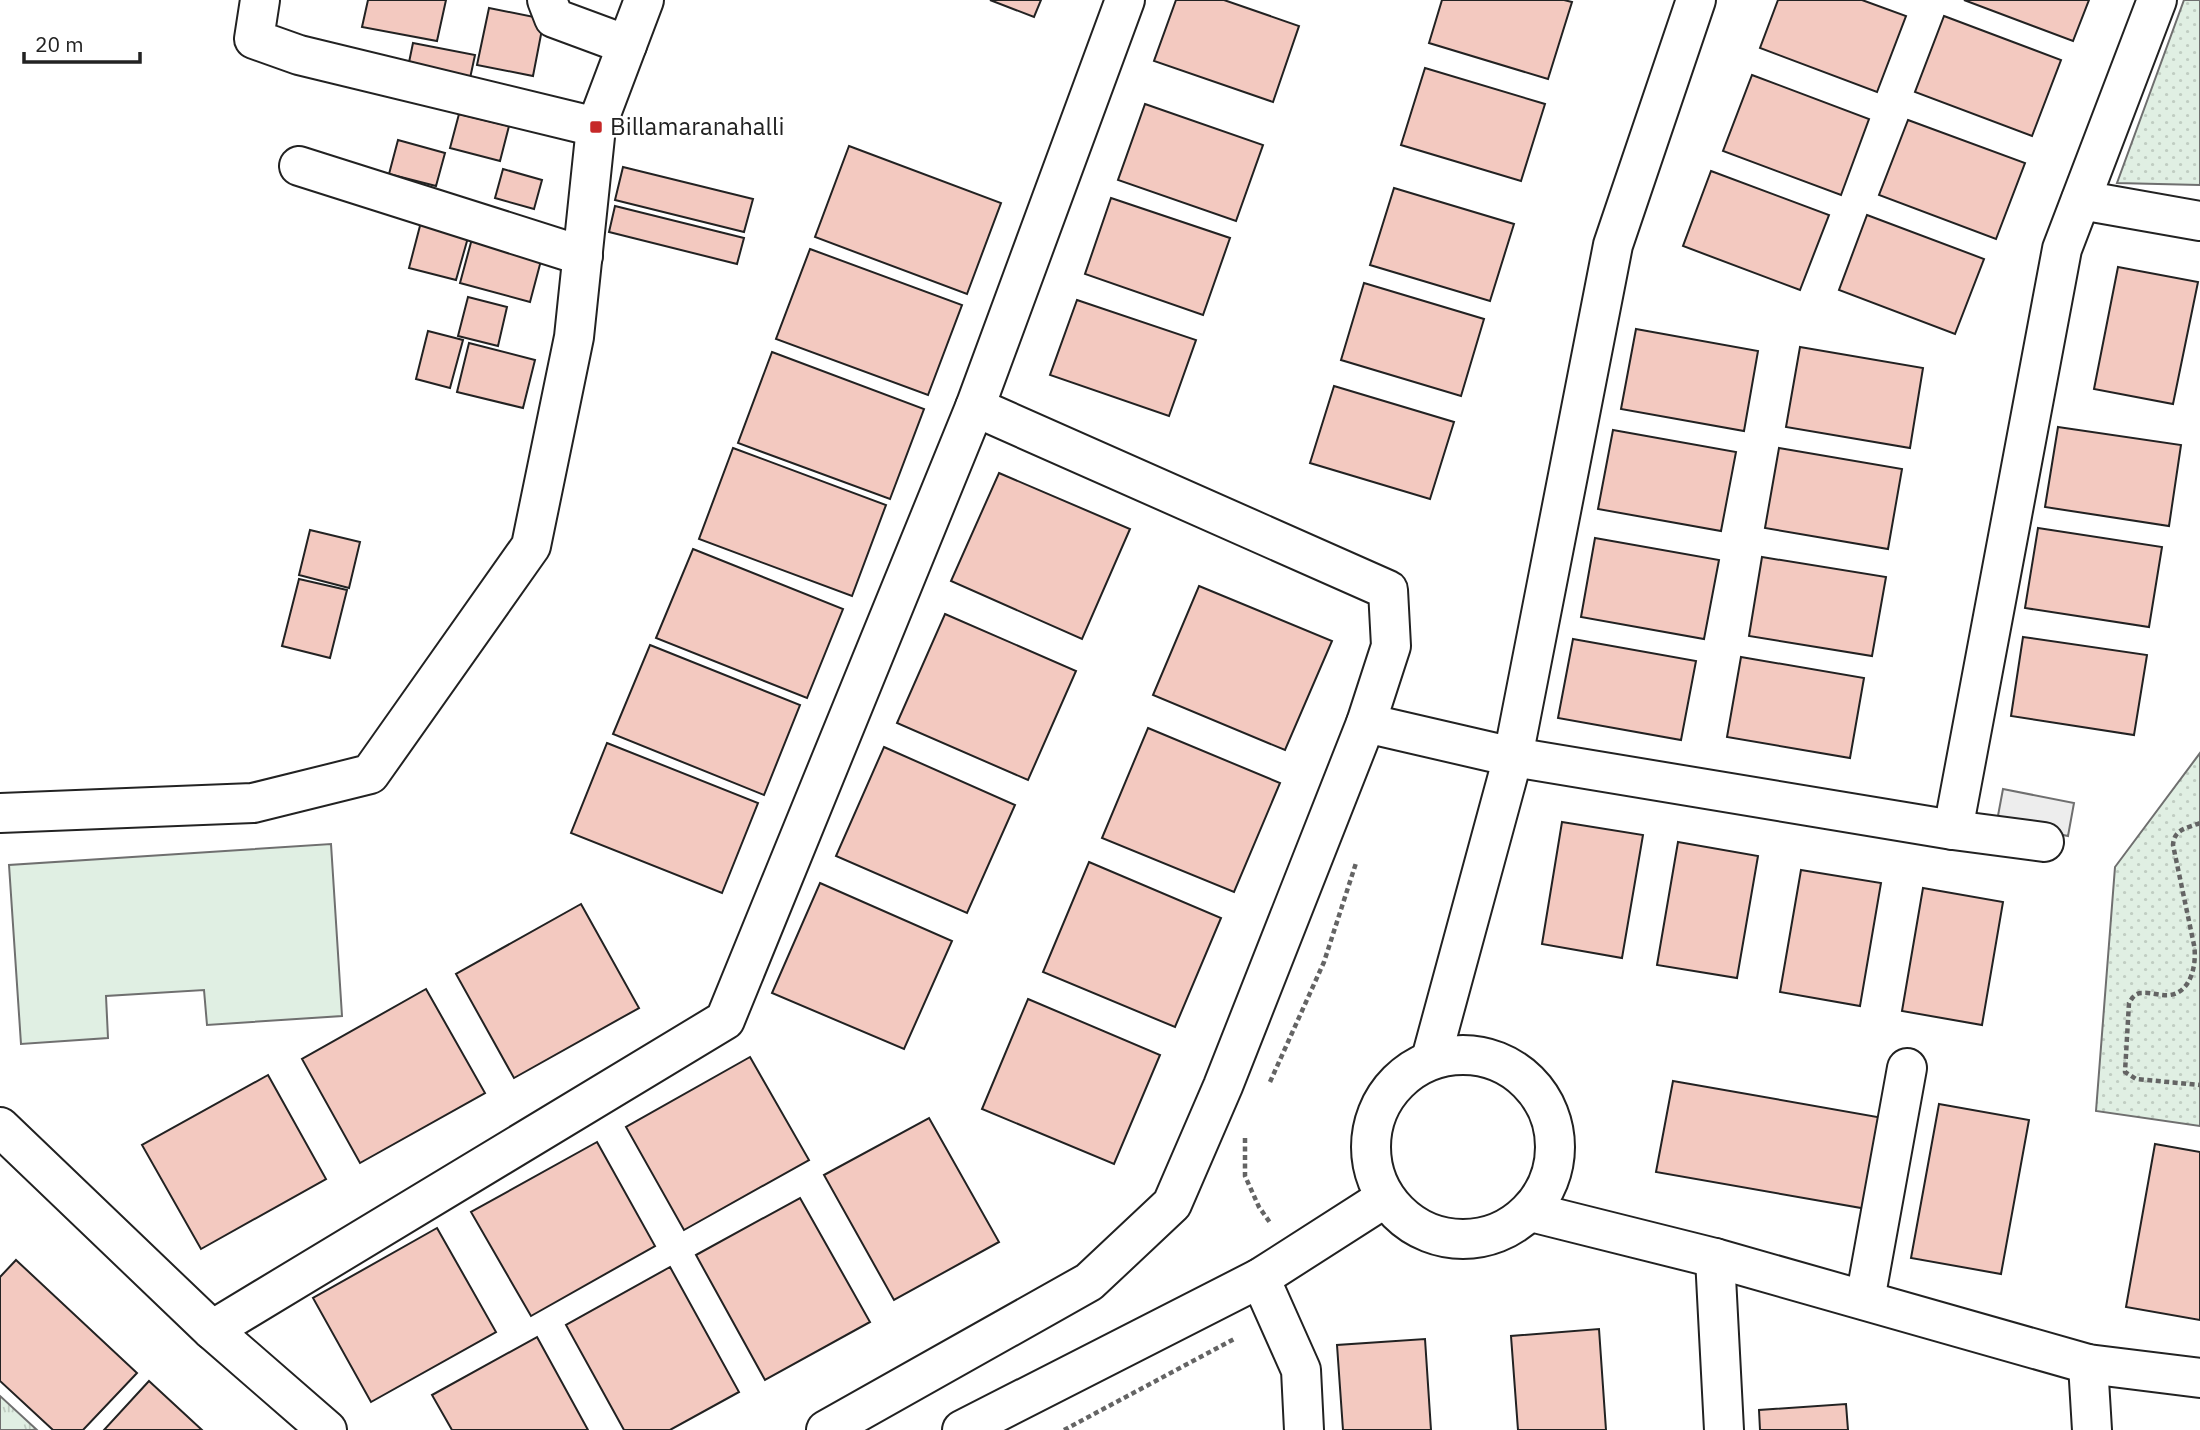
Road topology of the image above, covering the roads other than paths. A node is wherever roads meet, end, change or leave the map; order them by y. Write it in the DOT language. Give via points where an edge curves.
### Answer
graph roads {
  1 [pos="260,0"];
  2 [pos="547,0"];
  3 [pos="644,0"];
  4 [pos="1125,0"];
  5 [pos="1696,0"];
  6 [pos="2157,0"];
  7 [pos="627,45"];
  8 [pos="596,127"];
  9 [pos="299,166"];
  10 [pos="2081,200"];
  11 [pos="2200,221"];
  12 [pos="583,256"];
  13 [pos="975,407"];
  14 [pos="1366,723"];
  15 [pos="1513,757"];
  16 [pos="0,813"];
  17 [pos="1953,830"];
  18 [pos="2044,842"];
  19 [pos="1431,1059"];
  20 [pos="1907,1068"];
  21 [pos="0,1127"];
  22 [pos="1385,1198"];
  23 [pos="1531,1212"];
  24 [pos="1715,1258"];
  25 [pos="1260,1278"];
  26 [pos="1865,1300"];
  27 [pos="212,1330"];
  28 [pos="2088,1364"];
  29 [pos="2200,1378"];
  30 [pos="327,1430"];
  31 [pos="826,1430"];
  32 [pos="962,1430"];
  33 [pos="1304,1430"];
  34 [pos="1724,1430"];
  35 [pos="2092,1430"];
  1 -- 8 [label="street" via="254,39 299,55"];
  2 -- 7 [label="street" via="554,18"];
  3 -- 7 [label="street"];
  4 -- 13 [label="street"];
  5 -- 15 [label="street" via="1613,245"];
  6 -- 10 [label="street"];
  7 -- 8 [label="street"];
  8 -- 12 [label="street"];
  9 -- 12 [label="street"];
  10 -- 11 [label="street"];
  10 -- 17 [label="street" via="2062,249"];
  12 -- 16 [label="street" via="574,337 531,547 370,774 253,803"];
  13 -- 14 [label="street" via="1388,590 1391,646"];
  13 -- 27 [label="street" via="725,1020"];
  14 -- 15 [label="street"];
  14 -- 31 [label="street" via="1172,1204 1089,1282"];
  15 -- 17 [label="street"];
  15 -- 19 [label="street"];
  17 -- 18 [label="street"];
  19 -- 22 [label="street" via="1396,1082 1374,1118 1370,1159"];
  19 -- 23 [label="street" via="1473,1054 1512,1068 1542,1096 1557,1135 1553,1176"];
  20 -- 26 [label="street"];
  21 -- 27 [label="street"];
  22 -- 23 [label="street" via="1415,1227 1454,1240 1496,1235"];
  22 -- 25 [label="street"];
  23 -- 24 [label="street"];
  24 -- 26 [label="street"];
  24 -- 34 [label="street"];
  25 -- 32 [label="street"];
  25 -- 33 [label="street" via="1301,1370"];
  26 -- 28 [label="street"];
  27 -- 30 [label="street"];
  28 -- 29 [label="street"];
  28 -- 35 [label="street"];
}
